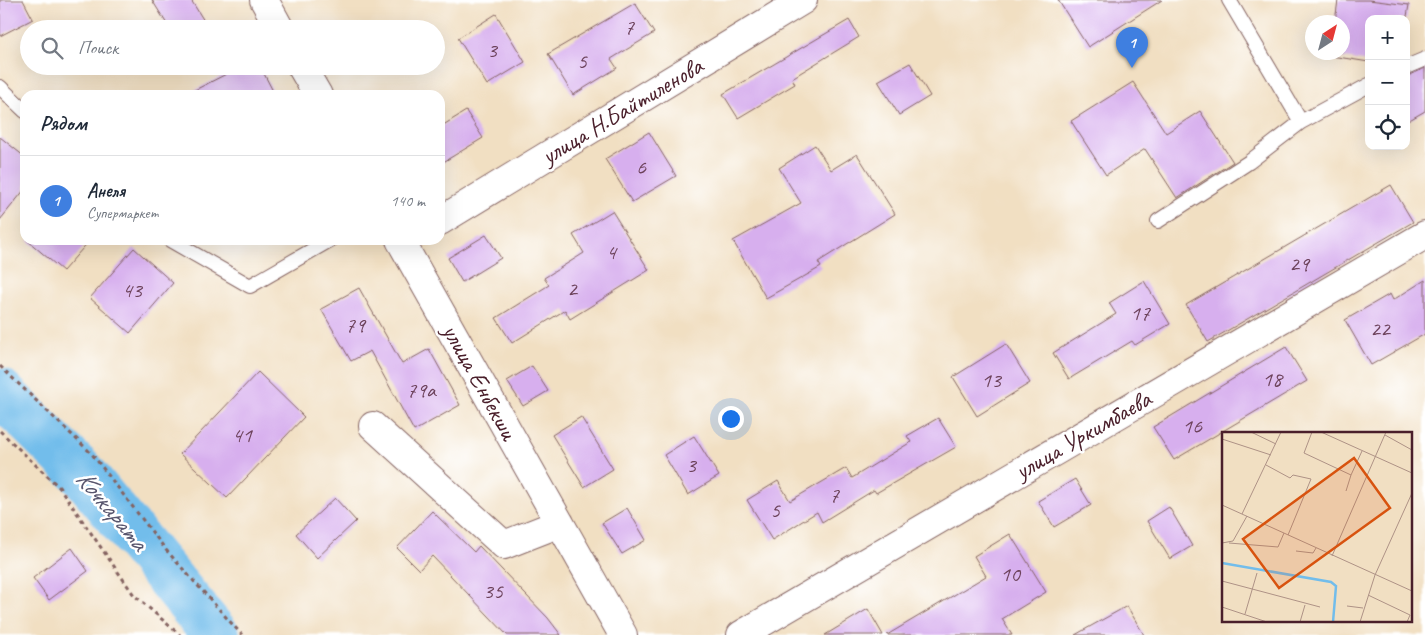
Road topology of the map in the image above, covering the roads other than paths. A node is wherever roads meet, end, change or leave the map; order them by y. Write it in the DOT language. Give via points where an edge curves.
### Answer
graph roads {
  1 [pos="264,0"];
  2 [pos="803,0"];
  3 [pos="1229,0"];
  4 [pos="275,20"];
  5 [pos="1425,58"];
  6 [pos="1410,66"];
  7 [pos="307,75"];
  8 [pos="0,87"];
  9 [pos="1365,87"];
  10 [pos="315,90"];
  11 [pos="20,106"];
  12 [pos="1301,122"];
  13 [pos="445,218"];
  14 [pos="1158,221"];
  15 [pos="1425,235"];
  16 [pos="179,245"];
  17 [pos="321,245"];
  18 [pos="406,245"];
  19 [pos="373,426"];
  20 [pos="560,523"];
  21 [pos="623,635"];
  22 [pos="741,635"];
  1 -- 4 [label="street"];
  2 -- 13 [label="street, улица Н.Байтиленова"];
  3 -- 12 [label="lane"];
  5 -- 6 [label="lane"];
  7 -- 10 [label="street"];
  8 -- 11 [label="lane"];
  9 -- 12 [label="lane"];
  12 -- 14 [label="lane" via="1249,162"];
  15 -- 22 [label="street, улица Уркимбаева"];
  16 -- 17 [label="lane" via="250,286"];
  18 -- 20 [label="street, улица Енбекши"];
  19 -- 20 [label="street" via="504,545"];
  20 -- 21 [label="street, улица Енбекши"];
}
